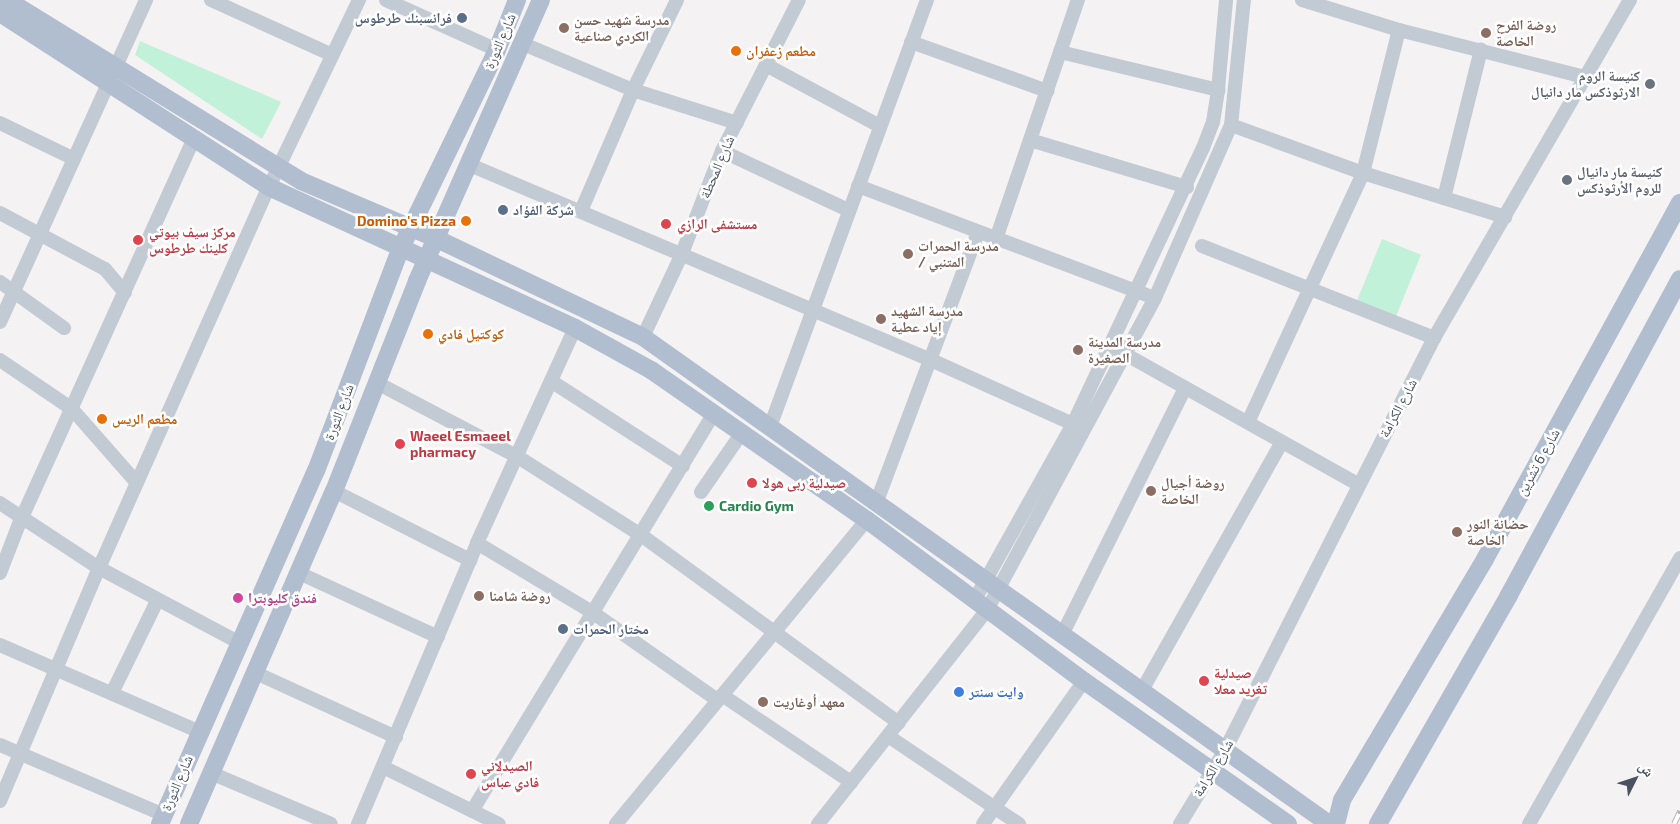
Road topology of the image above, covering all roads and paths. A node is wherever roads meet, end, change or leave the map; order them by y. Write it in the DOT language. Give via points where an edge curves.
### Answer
graph roads {
  1 [pos="146,0"];
  2 [pos="212,0"];
  3 [pos="358,0"];
  4 [pos="386,0"];
  5 [pos="517,0"];
  6 [pos="540,0"];
  7 [pos="677,0"];
  8 [pos="799,0"];
  9 [pos="927,0"];
  10 [pos="1078,0"];
  11 [pos="1226,0"];
  12 [pos="1244,0"];
  13 [pos="1302,0"];
  14 [pos="1630,0"];
  15 [pos="13,2"];
  16 [pos="1349,6"];
  17 [pos="0,13"];
  18 [pos="1399,30"];
  19 [pos="911,42"];
  20 [pos="521,43"];
  21 [pos="497,50"];
  22 [pos="1481,50"];
  23 [pos="1060,52"];
  24 [pos="332,55"];
  25 [pos="117,65"];
  26 [pos="766,65"];
  27 [pos="1585,77"];
  28 [pos="109,82"];
  29 [pos="633,90"];
  30 [pos="1218,90"];
  31 [pos="1047,91"];
  32 [pos="0,123"];
  33 [pos="737,123"];
  34 [pos="1231,125"];
  35 [pos="880,126"];
  36 [pos="194,139"];
  37 [pos="1030,140"];
  38 [pos="722,151"];
  39 [pos="74,159"];
  40 [pos="470,165"];
  41 [pos="278,167"];
  42 [pos="1363,172"];
  43 [pos="858,186"];
  44 [pos="268,187"];
  45 [pos="1187,187"];
  46 [pos="1444,198"];
  47 [pos="1679,207"];
  48 [pos="848,210"];
  49 [pos="581,211"];
  50 [pos="0,213"];
  51 [pos="1505,217"];
  52 [pos="410,226"];
  53 [pos="978,232"];
  54 [pos="40,234"];
  55 [pos="437,238"];
  56 [pos="996,239"];
  57 [pos="1202,246"];
  58 [pos="400,250"];
  59 [pos="681,256"];
  60 [pos="426,262"];
  61 [pos="1680,279"];
  62 [pos="0,282"];
  63 [pos="1136,289"];
  64 [pos="1309,289"];
  65 [pos="14,292"];
  66 [pos="125,293"];
  67 [pos="1155,298"];
  68 [pos="813,310"];
  69 [pos="0,322"];
  70 [pos="64,328"];
  71 [pos="575,328"];
  72 [pos="643,336"];
  73 [pos="1434,338"];
  74 [pos="1109,344"];
  75 [pos="1124,354"];
  76 [pos="0,360"];
  77 [pos="930,360"];
  78 [pos="551,381"];
  79 [pos="379,384"];
  80 [pos="1185,388"];
  81 [pos="72,409"];
  82 [pos="713,415"];
  83 [pos="1249,420"];
  84 [pos="771,424"];
  85 [pos="1073,424"];
  86 [pos="741,434"];
  87 [pos="1282,442"];
  88 [pos="518,456"];
  89 [pos="683,466"];
  90 [pos="137,483"];
  91 [pos="1358,484"];
  92 [pos="334,491"];
  93 [pos="701,492"];
  94 [pos="877,501"];
  95 [pos="0,503"];
  96 [pos="22,518"];
  97 [pos="867,520"];
  98 [pos="641,535"];
  99 [pos="477,543"];
  100 [pos="1680,558"];
  101 [pos="470,560"];
  102 [pos="99,568"];
  103 [pos="0,573"];
  104 [pos="299,573"];
  105 [pos="992,584"];
  106 [pos="157,601"];
  107 [pos="981,605"];
  108 [pos="592,612"];
  109 [pos="775,630"];
  110 [pos="1062,635"];
  111 [pos="438,637"];
  112 [pos="240,643"];
  113 [pos="0,645"];
  114 [pos="57,670"];
  115 [pos="256,674"];
  116 [pos="1084,681"];
  117 [pos="1141,692"];
  118 [pos="112,693"];
  119 [pos="719,697"];
  120 [pos="899,723"];
  121 [pos="200,732"];
  122 [pos="888,736"];
  123 [pos="396,737"];
  124 [pos="0,745"];
  125 [pos="1225,750"];
  126 [pos="21,754"];
  127 [pos="383,767"];
  128 [pos="1210,771"];
  129 [pos="211,773"];
  130 [pos="851,782"];
  131 [pos="0,801"];
  132 [pos="995,809"];
  133 [pos="472,811"];
  134 [pos="162,819"];
  135 [pos="189,824"];
  136 [pos="331,824"];
  137 [pos="358,824"];
  138 [pos="499,824"];
  139 [pos="616,824"];
  140 [pos="818,824"];
  141 [pos="983,824"];
  142 [pos="1019,824"];
  143 [pos="1180,824"];
  144 [pos="1288,824"];
  145 [pos="1329,824"];
  146 [pos="1336,824"];
  147 [pos="1378,824"];
  148 [pos="1529,824"];
  1 -- 25 [label="street"];
  2 -- 24 [label="street"];
  3 -- 24 [label="street"];
  4 -- 21 [label="street"];
  5 -- 21 [label="main road, شارع الثورة"];
  6 -- 20 [label="main road, شارع الثورة"];
  7 -- 29 [label="street"];
  8 -- 26 [label="street, شارع المحطة"];
  9 -- 19 [label="street"];
  10 -- 23 [label="street"];
  11 -- 30 [label="street"];
  12 -- 34 [label="street"];
  13 -- 16 [label="street"];
  14 -- 27 [label="street, شارع الكرامة"];
  15 -- 25 [label="main road"];
  16 -- 18 [label="street"];
  17 -- 28 [label="main road"];
  18 -- 22 [label="street"];
  18 -- 42 [label="street"];
  19 -- 31 [label="street"];
  19 -- 35 [label="street"];
  20 -- 29 [label="street"];
  20 -- 40 [label="main road, شارع الثورة"];
  21 -- 52 [label="main road, شارع الثورة"];
  22 -- 27 [label="street"];
  22 -- 46 [label="street"];
  23 -- 30 [label="street"];
  23 -- 31 [label="street"];
  24 -- 41 [label="street"];
  25 -- 28 [label="street"];
  25 -- 41 [label="main road"];
  26 -- 33 [label="street, شارع المحطة"];
  26 -- 35 [label="street"];
  27 -- 51 [label="street, شارع الكرامة"];
  28 -- 36 [label="main road"];
  28 -- 39 [label="street"];
  29 -- 33 [label="street"];
  29 -- 49 [label="street"];
  30 -- 45 [label="street" via="1213,122"];
  31 -- 37 [label="street"];
  32 -- 39 [label="street"];
  33 -- 38 [label="street, شارع المحطة"];
  34 -- 42 [label="street"];
  34 -- 67 [label="street"];
  35 -- 43 [label="street"];
  36 -- 44 [label="main road"];
  36 -- 66 [label="street"];
  37 -- 45 [label="street"];
  37 -- 56 [label="street"];
  38 -- 48 [label="street"];
  38 -- 59 [label="street, شارع المحطة"];
  39 -- 54 [label="street"];
  40 -- 49 [label="street"];
  40 -- 55 [label="main road, شارع الثورة"];
  41 -- 44 [label="street"];
  41 -- 52 [label="main road" via="313,187"];
  42 -- 46 [label="street"];
  42 -- 64 [label="street"];
  43 -- 48 [label="street"];
  43 -- 53 [label="street"];
  44 -- 58 [label="main road"];
  44 -- 90 [label="street"];
  45 -- 63 [label="street"];
  46 -- 51 [label="street"];
  47 -- 146 [label="main road, شارع 6 تشرين" via="1485,559 1342,800"];
  48 -- 68 [label="street"];
  49 -- 59 [label="street"];
  50 -- 54 [label="street"];
  51 -- 73 [label="street, شارع الكرامة"];
  52 -- 55 [label="main road"];
  52 -- 58 [label="main road, شارع الثورة"];
  53 -- 56 [label="street"];
  53 -- 77 [label="street"];
  54 -- 65 [label="street"];
  54 -- 66 [label="street" via="105,270"];
  55 -- 60 [label="main road, شارع الثورة"];
  55 -- 72 [label="main road"];
  56 -- 63 [label="street"];
  57 -- 64 [label="street"];
  58 -- 60 [label="main road"];
  58 -- 112 [label="main road, شارع الثورة" via="316,471"];
  59 -- 68 [label="street"];
  59 -- 72 [label="street, شارع المحطة"];
  60 -- 71 [label="main road"];
  60 -- 79 [label="main road, شارع الثورة"];
  61 -- 147 [label="main road" via="1509,594"];
  62 -- 65 [label="street"];
  63 -- 67 [label="street"];
  63 -- 74 [label="street"];
  64 -- 73 [label="street"];
  64 -- 83 [label="street"];
  65 -- 69 [label="street"];
  65 -- 70 [label="street"];
  66 -- 81 [label="street"];
  67 -- 75 [label="street"];
  68 -- 77 [label="street"];
  68 -- 84 [label="street"];
  71 -- 78 [label="street"];
  71 -- 82 [label="main road" via="628,356"];
  72 -- 84 [label="main road"];
  73 -- 91 [label="street, شارع الكرامة"];
  74 -- 75 [label="street"];
  74 -- 85 [label="street"];
  75 -- 80 [label="street"];
  75 -- 105 [label="street"];
  76 -- 81 [label="street"];
  77 -- 85 [label="street"];
  77 -- 94 [label="street"];
  78 -- 88 [label="street"];
  78 -- 89 [label="street"];
  79 -- 88 [label="street"];
  79 -- 92 [label="main road, شارع الثورة"];
  80 -- 83 [label="street"];
  80 -- 110 [label="street"];
  81 -- 90 [label="street"];
  81 -- 96 [label="street"];
  82 -- 86 [label="main road"];
  82 -- 89 [label="street"];
  83 -- 87 [label="street"];
  84 -- 94 [label="main road"];
  85 -- 105 [label="street"];
  86 -- 93 [label="street"];
  86 -- 97 [label="main road"];
  87 -- 91 [label="street"];
  87 -- 117 [label="street"];
  88 -- 98 [label="street"];
  88 -- 99 [label="street"];
  89 -- 98 [label="street"];
  90 -- 102 [label="street"];
  91 -- 125 [label="street, شارع الكرامة"];
  92 -- 101 [label="street"];
  92 -- 104 [label="main road, شارع الثورة"];
  94 -- 105 [label="main road"];
  95 -- 96 [label="street"];
  96 -- 102 [label="street"];
  96 -- 103 [label="street"];
  97 -- 107 [label="main road"];
  97 -- 109 [label="street"];
  98 -- 108 [label="street"];
  98 -- 109 [label="street"];
  99 -- 101 [label="street"];
  99 -- 108 [label="street"];
  100 -- 148 [label="street"];
  101 -- 111 [label="street"];
  102 -- 106 [label="street"];
  102 -- 114 [label="street"];
  104 -- 111 [label="street"];
  104 -- 115 [label="main road, شارع الثورة"];
  105 -- 107 [label="street"];
  105 -- 110 [label="main road"];
  106 -- 112 [label="street"];
  106 -- 118 [label="street"];
  107 -- 116 [label="main road"];
  107 -- 120 [label="street"];
  108 -- 119 [label="street"];
  108 -- 133 [label="street"];
  109 -- 119 [label="street"];
  109 -- 120 [label="street"];
  110 -- 117 [label="main road"];
  111 -- 123 [label="street"];
  112 -- 121 [label="main road, شارع الثورة"];
  113 -- 114 [label="street"];
  114 -- 118 [label="street"];
  114 -- 126 [label="street"];
  115 -- 123 [label="street"];
  115 -- 129 [label="main road, شارع الثورة"];
  116 -- 128 [label="main road"];
  116 -- 132 [label="street"];
  117 -- 125 [label="main road"];
  118 -- 121 [label="street"];
  119 -- 130 [label="street"];
  119 -- 139 [label="street"];
  120 -- 122 [label="street"];
  121 -- 134 [label="main road, شارع الثورة"];
  122 -- 130 [label="street"];
  122 -- 132 [label="street"];
  123 -- 127 [label="street"];
  124 -- 126 [label="street"];
  125 -- 128 [label="street, شارع الكرامة"];
  125 -- 145 [label="main road"];
  126 -- 131 [label="street"];
  126 -- 134 [label="street"];
  127 -- 133 [label="street"];
  127 -- 137 [label="street"];
  128 -- 143 [label="street, شارع الكرامة"];
  128 -- 144 [label="main road"];
  129 -- 135 [label="main road, شارع الثورة"];
  129 -- 136 [label="street"];
  130 -- 140 [label="street"];
  132 -- 141 [label="street"];
  132 -- 142 [label="street"];
  133 -- 138 [label="street"];
}
